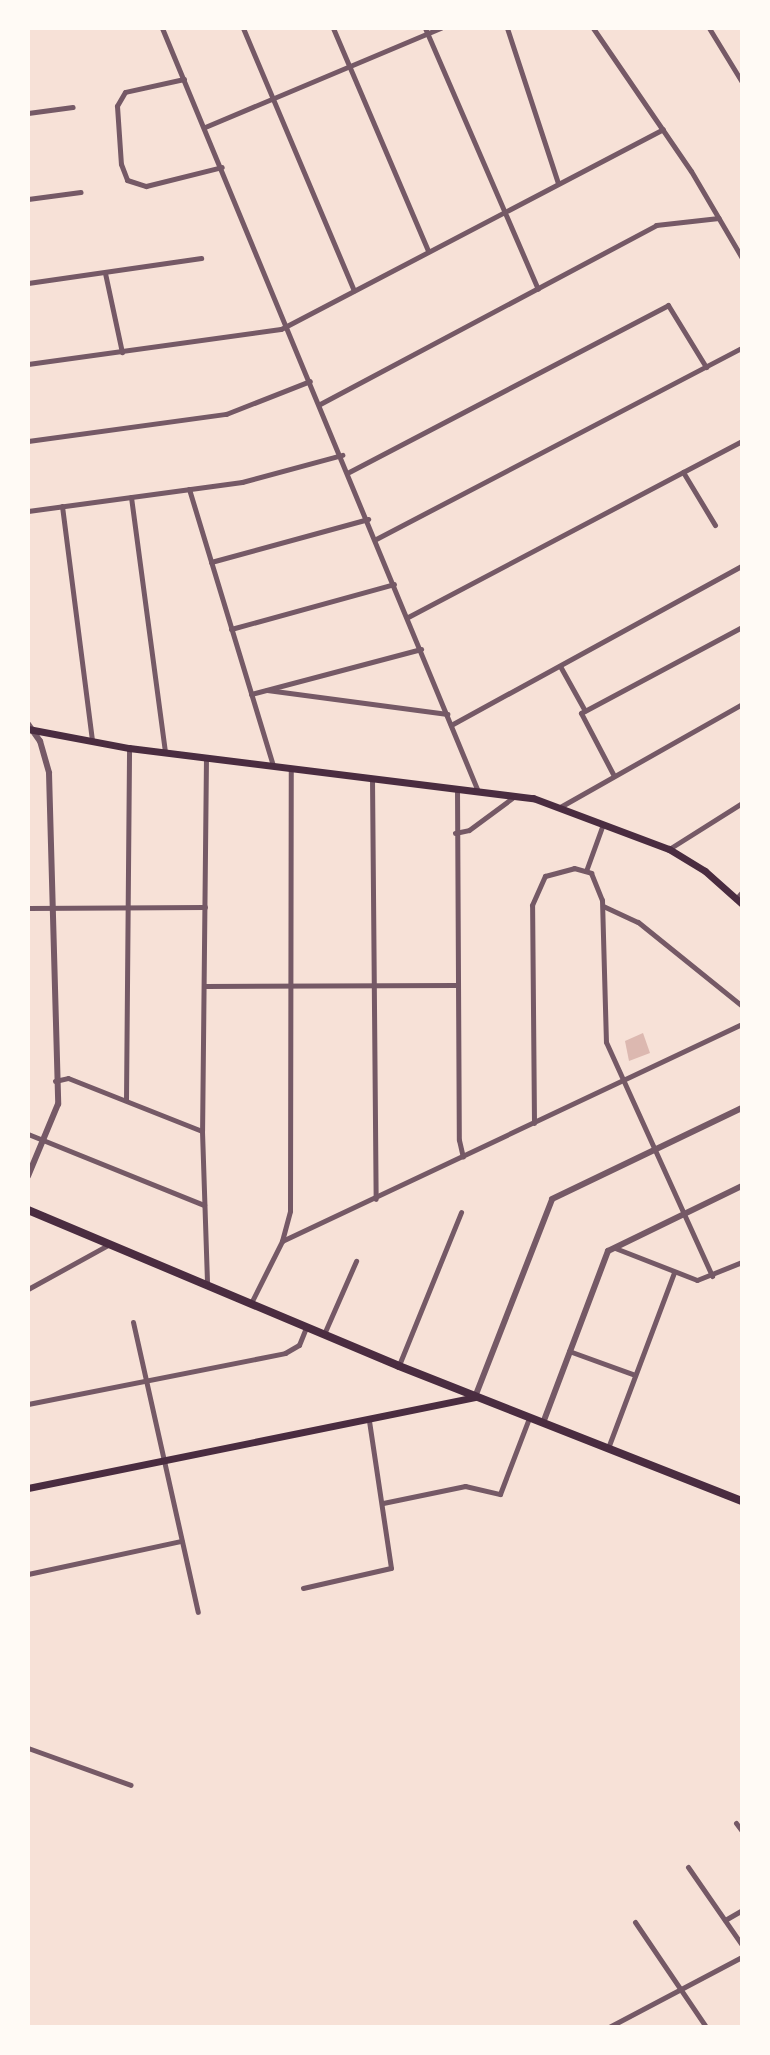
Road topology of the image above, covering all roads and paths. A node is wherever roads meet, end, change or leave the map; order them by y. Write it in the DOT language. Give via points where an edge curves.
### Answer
graph roads {
  1 [pos="162,28"];
  2 [pos="243,28"];
  3 [pos="333,28"];
  4 [pos="441,28"];
  5 [pos="507,28"];
  6 [pos="593,28"];
  7 [pos="709,28"];
  8 [pos="427,31"];
  9 [pos="349,66"];
  10 [pos="184,79"];
  11 [pos="742,82"];
  12 [pos="272,99"];
  13 [pos="73,107"];
  14 [pos="28,113"];
  15 [pos="205,127"];
  16 [pos="663,129"];
  17 [pos="222,167"];
  18 [pos="558,183"];
  19 [pos="81,192"];
  20 [pos="28,199"];
  21 [pos="504,211"];
  22 [pos="719,218"];
  23 [pos="428,251"];
  24 [pos="201,258"];
  25 [pos="742,258"];
  26 [pos="105,273"];
  27 [pos="28,283"];
  28 [pos="538,289"];
  29 [pos="354,291"];
  30 [pos="287,326"];
  31 [pos="742,348"];
  32 [pos="122,352"];
  33 [pos="28,364"];
  34 [pos="706,367"];
  35 [pos="310,381"];
  36 [pos="320,404"];
  37 [pos="28,441"];
  38 [pos="742,441"];
  39 [pos="342,455"];
  40 [pos="349,472"];
  41 [pos="683,472"];
  42 [pos="189,489"];
  43 [pos="131,497"];
  44 [pos="62,506"];
  45 [pos="28,511"];
  46 [pos="368,519"];
  47 [pos="715,525"];
  48 [pos="376,539"];
  49 [pos="211,562"];
  50 [pos="742,566"];
  51 [pos="394,584"];
  52 [pos="408,617"];
  53 [pos="742,627"];
  54 [pos="231,629"];
  55 [pos="421,649"];
  56 [pos="560,666"];
  57 [pos="267,690"];
  58 [pos="251,694"];
  59 [pos="742,704"];
  60 [pos="447,714"];
  61 [pos="582,714"];
  62 [pos="451,725"];
  63 [pos="29,727"];
  64 [pos="92,740"];
  65 [pos="129,748"];
  66 [pos="165,753"];
  67 [pos="206,757"];
  68 [pos="273,765"];
  69 [pos="291,768"];
  70 [pos="613,774"];
  71 [pos="372,778"];
  72 [pos="457,787"];
  73 [pos="477,789"];
  74 [pos="515,795"];
  75 [pos="742,803"];
  76 [pos="560,807"];
  77 [pos="604,822"];
  78 [pos="455,833"];
  79 [pos="669,849"];
  80 [pos="586,871"];
  81 [pos="740,899"];
  82 [pos="126,906"];
  83 [pos="603,906"];
  84 [pos="50,907"];
  85 [pos="205,907"];
  86 [pos="28,908"];
  87 [pos="290,984"];
  88 [pos="373,984"];
  89 [pos="456,985"];
  90 [pos="205,986"];
  91 [pos="742,1006"];
  92 [pos="742,1024"];
  93 [pos="54,1081"];
  94 [pos="621,1081"];
  95 [pos="126,1100"];
  96 [pos="742,1108"];
  97 [pos="534,1123"];
  98 [pos="202,1131"];
  99 [pos="28,1134"];
  100 [pos="43,1141"];
  101 [pos="654,1151"];
  102 [pos="463,1157"];
  103 [pos="28,1176"];
  104 [pos="742,1186"];
  105 [pos="376,1199"];
  106 [pos="204,1205"];
  107 [pos="28,1210"];
  108 [pos="461,1212"];
  109 [pos="683,1215"];
  110 [pos="282,1241"];
  111 [pos="110,1244"];
  112 [pos="615,1248"];
  113 [pos="356,1261"];
  114 [pos="742,1262"];
  115 [pos="674,1272"];
  116 [pos="712,1276"];
  117 [pos="207,1285"];
  118 [pos="28,1289"];
  119 [pos="251,1303"];
  120 [pos="133,1322"];
  121 [pos="306,1328"];
  122 [pos="324,1335"];
  123 [pos="569,1351"];
  124 [pos="399,1366"];
  125 [pos="635,1375"];
  126 [pos="145,1381"];
  127 [pos="475,1397"];
  128 [pos="28,1404"];
  129 [pos="529,1418"];
  130 [pos="369,1421"];
  131 [pos="543,1423"];
  132 [pos="608,1448"];
  133 [pos="162,1462"];
  134 [pos="28,1488"];
  135 [pos="742,1501"];
  136 [pos="383,1503"];
  137 [pos="181,1541"];
  138 [pos="28,1574"];
  139 [pos="303,1588"];
  140 [pos="198,1612"];
  141 [pos="28,1748"];
  142 [pos="131,1785"];
  143 [pos="736,1823"];
  144 [pos="742,1831"];
  145 [pos="688,1867"];
  146 [pos="742,1910"];
  147 [pos="725,1920"];
  148 [pos="635,1922"];
  149 [pos="742,1945"];
  150 [pos="742,1957"];
  151 [pos="681,1989"];
  152 [pos="609,2027"];
  153 [pos="706,2027"];
  1 -- 10 [label="street"];
  2 -- 12 [label="street"];
  3 -- 9 [label="street"];
  4 -- 8 [label="street"];
  5 -- 18 [label="street"];
  6 -- 16 [label="street"];
  7 -- 11 [label="street"];
  8 -- 9 [label="street"];
  8 -- 21 [label="street"];
  9 -- 12 [label="street"];
  9 -- 23 [label="street"];
  10 -- 15 [label="street"];
  10 -- 17 [label="street" via="125,92 117,106 127,180 146,186"];
  12 -- 15 [label="street"];
  12 -- 29 [label="street"];
  13 -- 14 [label="street"];
  15 -- 17 [label="street"];
  16 -- 18 [label="street"];
  16 -- 22 [label="street"];
  17 -- 30 [label="street"];
  18 -- 21 [label="street"];
  19 -- 20 [label="street"];
  21 -- 23 [label="street"];
  21 -- 28 [label="street"];
  22 -- 25 [label="street"];
  22 -- 28 [label="street" via="656,225"];
  23 -- 29 [label="street"];
  24 -- 26 [label="street"];
  26 -- 27 [label="street"];
  26 -- 32 [label="street"];
  28 -- 36 [label="street"];
  29 -- 30 [label="street"];
  30 -- 32 [label="street"];
  30 -- 35 [label="street"];
  31 -- 34 [label="street"];
  32 -- 33 [label="street"];
  34 -- 40 [label="street" via="668,305"];
  34 -- 48 [label="street"];
  35 -- 36 [label="street"];
  35 -- 37 [label="street" via="226,414"];
  36 -- 39 [label="street"];
  38 -- 41 [label="street"];
  39 -- 40 [label="street"];
  39 -- 42 [label="street" via="242,482"];
  40 -- 46 [label="street"];
  41 -- 47 [label="street"];
  41 -- 52 [label="street"];
  42 -- 43 [label="street"];
  42 -- 49 [label="street"];
  43 -- 44 [label="street"];
  43 -- 66 [label="street"];
  44 -- 45 [label="street"];
  44 -- 64 [label="street"];
  46 -- 48 [label="street"];
  46 -- 49 [label="street"];
  48 -- 51 [label="street"];
  49 -- 54 [label="street"];
  50 -- 56 [label="street"];
  51 -- 52 [label="street"];
  51 -- 54 [label="street"];
  52 -- 55 [label="street"];
  53 -- 61 [label="street"];
  54 -- 58 [label="street"];
  55 -- 57 [label="street"];
  55 -- 60 [label="street"];
  56 -- 61 [label="street"];
  56 -- 62 [label="street"];
  57 -- 58 [label="street"];
  57 -- 60 [label="street"];
  58 -- 68 [label="street"];
  59 -- 70 [label="street"];
  60 -- 62 [label="street"];
  61 -- 70 [label="street"];
  62 -- 73 [label="street"];
  63 -- 64 [label="main road"];
  63 -- 84 [label="street" via="49,773"];
  64 -- 65 [label="main road"];
  65 -- 66 [label="main road"];
  65 -- 82 [label="street"];
  66 -- 67 [label="main road"];
  67 -- 68 [label="main road"];
  67 -- 85 [label="street"];
  68 -- 69 [label="main road"];
  69 -- 71 [label="main road"];
  69 -- 87 [label="street"];
  70 -- 76 [label="street"];
  71 -- 72 [label="main road"];
  71 -- 88 [label="street"];
  72 -- 73 [label="main road"];
  72 -- 78 [label="street"];
  73 -- 74 [label="main road"];
  74 -- 76 [label="main road"];
  74 -- 78 [label="street" via="469,830"];
  75 -- 79 [label="street"];
  76 -- 77 [label="main road"];
  77 -- 79 [label="main road"];
  77 -- 80 [label="street"];
  78 -- 89 [label="street"];
  79 -- 81 [label="main road"];
  80 -- 83 [label="street" via="597,882"];
  80 -- 97 [label="street" via="550,873 534,893"];
  82 -- 84 [label="street"];
  82 -- 85 [label="street"];
  82 -- 95 [label="street"];
  83 -- 91 [label="street" via="638,922"];
  83 -- 94 [label="street" via="604,1032"];
  84 -- 86 [label="street"];
  84 -- 93 [label="street"];
  85 -- 90 [label="street"];
  87 -- 88 [label="street"];
  87 -- 90 [label="street"];
  87 -- 110 [label="street" via="291,1173"];
  88 -- 89 [label="street"];
  88 -- 105 [label="street"];
  89 -- 102 [label="street"];
  90 -- 98 [label="street"];
  92 -- 94 [label="street"];
  93 -- 95 [label="street" via="68,1078"];
  93 -- 100 [label="street" via="58,1104"];
  94 -- 97 [label="street"];
  94 -- 101 [label="street"];
  95 -- 98 [label="street"];
  96 -- 101 [label="street"];
  97 -- 102 [label="street"];
  98 -- 106 [label="street"];
  99 -- 100 [label="street"];
  100 -- 103 [label="street"];
  100 -- 106 [label="street"];
  101 -- 109 [label="street"];
  101 -- 127 [label="street" via="552,1199"];
  102 -- 105 [label="street"];
  104 -- 109 [label="street"];
  105 -- 110 [label="street"];
  106 -- 117 [label="street"];
  107 -- 111 [label="main road"];
  108 -- 124 [label="street"];
  109 -- 112 [label="street"];
  109 -- 116 [label="street"];
  110 -- 119 [label="street"];
  111 -- 117 [label="main road"];
  111 -- 118 [label="street"];
  112 -- 115 [label="street"];
  112 -- 123 [label="street" via="604,1258"];
  113 -- 122 [label="street"];
  114 -- 116 [label="street"];
  115 -- 116 [label="street" via="701,1280"];
  115 -- 125 [label="street"];
  117 -- 119 [label="main road"];
  119 -- 121 [label="main road"];
  120 -- 126 [label="street"];
  121 -- 122 [label="main road"];
  121 -- 126 [label="street" via="299,1345 285,1353"];
  122 -- 124 [label="main road"];
  123 -- 125 [label="street"];
  123 -- 131 [label="street"];
  124 -- 127 [label="main road"];
  125 -- 132 [label="street"];
  126 -- 128 [label="street"];
  126 -- 133 [label="street"];
  127 -- 129 [label="main road"];
  127 -- 130 [label="main road"];
  129 -- 131 [label="main road"];
  129 -- 136 [label="street" via="500,1494 465,1486"];
  130 -- 133 [label="main road"];
  130 -- 136 [label="street"];
  131 -- 132 [label="main road"];
  132 -- 135 [label="main road"];
  133 -- 134 [label="main road"];
  133 -- 137 [label="street"];
  136 -- 139 [label="street" via="379,1508 391,1568"];
  137 -- 138 [label="street"];
  137 -- 140 [label="street"];
  141 -- 142 [label="street"];
  143 -- 144 [label="street"];
  145 -- 147 [label="street"];
  146 -- 147 [label="street"];
  147 -- 149 [label="street"];
  148 -- 151 [label="street"];
  150 -- 151 [label="street"];
  151 -- 152 [label="street"];
  151 -- 153 [label="street"];
}
